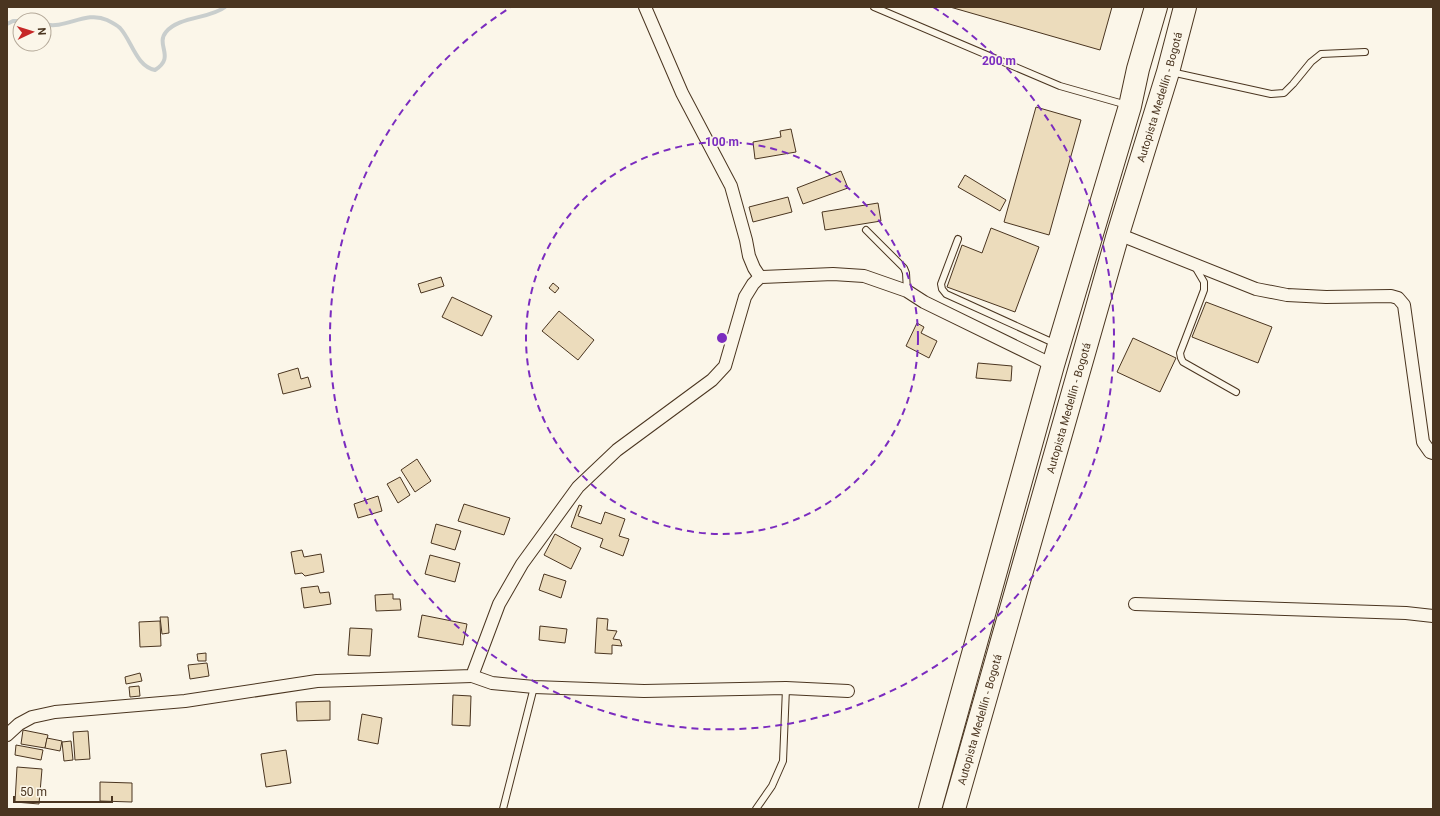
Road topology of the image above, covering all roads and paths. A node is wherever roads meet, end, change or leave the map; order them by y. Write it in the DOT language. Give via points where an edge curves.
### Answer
graph roads {
  1 [pos="645,7"];
  2 [pos="874,7"];
  3 [pos="1185,7"];
  4 [pos="881,8"];
  5 [pos="1154,10"];
  6 [pos="1365,52"];
  7 [pos="1168,72"];
  8 [pos="1130,106"];
  9 [pos="866,230"];
  10 [pos="1118,234"];
  11 [pos="958,239"];
  12 [pos="1193,264"];
  13 [pos="760,277"];
  14 [pos="907,291"];
  15 [pos="1056,355"];
  16 [pos="1236,392"];
  17 [pos="1433,453"];
  18 [pos="1135,604"];
  19 [pos="1433,616"];
  20 [pos="472,676"];
  21 [pos="534,687"];
  22 [pos="786,688"];
  23 [pos="848,692"];
  24 [pos="7,735"];
  25 [pos="503,809"];
  26 [pos="756,809"];
  27 [pos="930,809"];
  28 [pos="954,809"];
  1 -- 13 [label="street" via="682,93 731,186 749,256"];
  2 -- 4 [label="lane"];
  3 -- 7 [label="highway, Autopista Medellín - Bogotá"];
  4 -- 8 [label="lane" via="1060,86"];
  5 -- 8 [label="highway"];
  6 -- 7 [label="lane" via="1321,54 1284,93 1271,94"];
  7 -- 10 [label="highway, Autopista Medellín - Bogotá"];
  8 -- 15 [label="highway"];
  9 -- 14 [label="lane" via="904,268"];
  10 -- 12 [label="street"];
  10 -- 28 [label="highway, Autopista Medellín - Bogotá"];
  11 -- 15 [label="lane" via="941,284 942,290"];
  12 -- 16 [label="lane" via="1204,282 1204,290 1184,340 1181,358 1183,362"];
  12 -- 17 [label="street" via="1256,289 1287,295 1398,298 1404,305 1423,442"];
  13 -- 14 [label="street" via="826,274 864,276"];
  13 -- 20 [label="street" via="745,297 725,366 712,380 617,450 578,487 522,564 499,604"];
  14 -- 15 [label="street" via="924,302"];
  15 -- 27 [label="highway"];
  18 -- 19 [label="street"];
  20 -- 21 [label="street" via="492,683"];
  20 -- 24 [label="street" via="317,681 185,701 55,712 32,717"];
  21 -- 22 [label="street" via="644,691"];
  21 -- 25 [label="lane"];
  22 -- 23 [label="street"];
  22 -- 26 [label="lane" via="782,760 772,786"];
}
